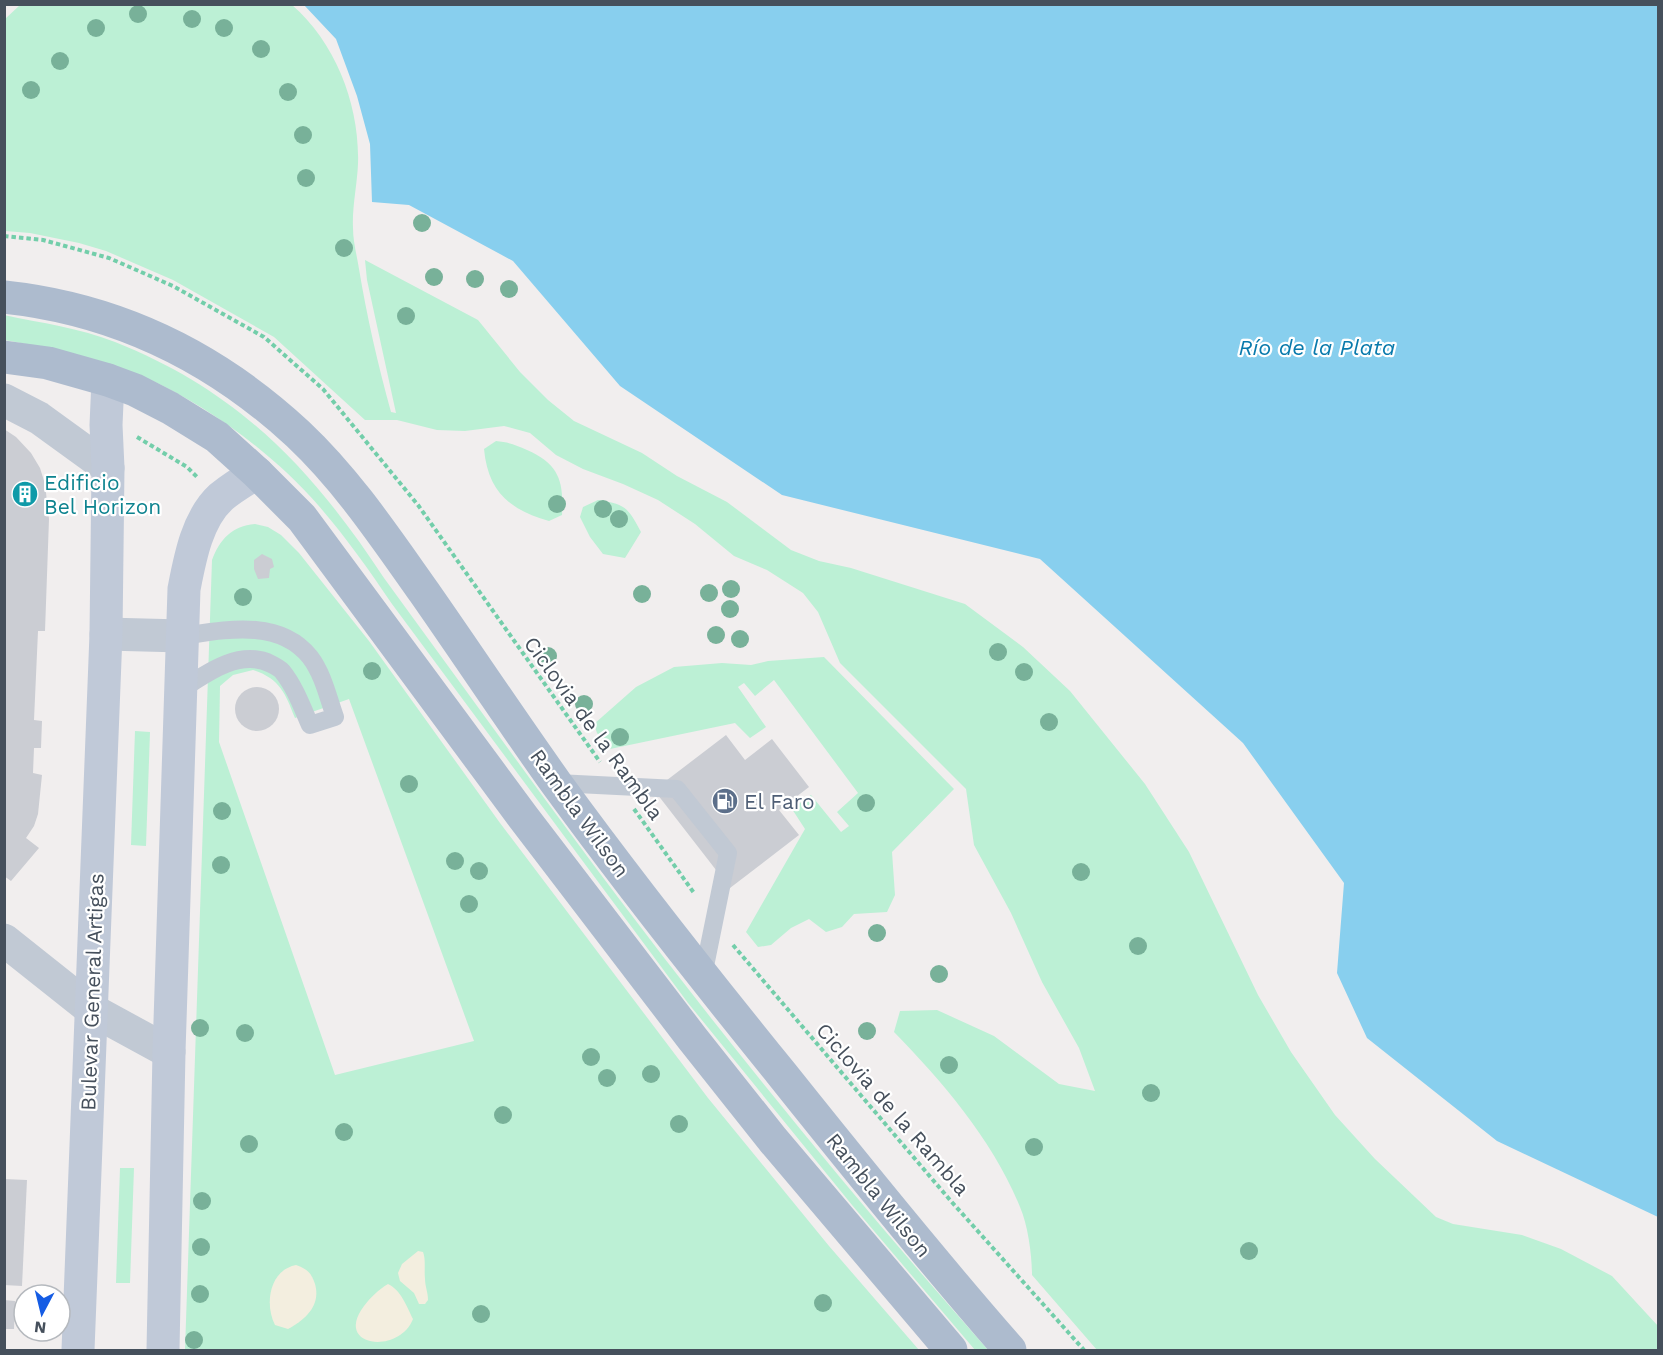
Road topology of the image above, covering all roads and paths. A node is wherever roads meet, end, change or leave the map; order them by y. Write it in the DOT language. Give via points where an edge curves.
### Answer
graph roads {
  1 [pos="4,236"];
  2 [pos="4,297"];
  3 [pos="4,357"];
  4 [pos="108,380"];
  5 [pos="4,400"];
  6 [pos="108,468"];
  7 [pos="257,473"];
  8 [pos="105,634"];
  9 [pos="182,636"];
  10 [pos="181,690"];
  11 [pos="557,783"];
  12 [pos="617,786"];
  13 [pos="714,920"];
  14 [pos="4,940"];
  15 [pos="702,976"];
  16 [pos="92,1010"];
  17 [pos="168,1052"];
  18 [pos="78,1350"];
  19 [pos="163,1350"];
  20 [pos="951,1350"];
  21 [pos="1010,1350"];
  22 [pos="1084,1350"];
  1 -- 12 [label="path, Ciclovia de la Rambla" via="43,240 110,258 173,286 264,337 323,389 418,505"];
  2 -- 11 [label="main road, Rambla Wilson" via="66,306 163,341 230,380 298,434 375,522"];
  3 -- 4 [label="main road, Rambla Wilson" via="48,363"];
  4 -- 6 [label="main road, Bulevar General Artigas"];
  4 -- 7 [label="main road, Rambla Wilson" via="170,408 217,437"];
  5 -- 6 [label="street" via="39,418"];
  6 -- 8 [label="main road, Bulevar General Artigas"];
  7 -- 9 [label="main road" via="219,499 202,523 184,589"];
  7 -- 20 [label="main road, Rambla Wilson" via="302,518 699,1047"];
  8 -- 9 [label="street"];
  8 -- 16 [label="main road, Bulevar General Artigas"];
  9 -- 10 [label="main road"];
  9 -- 10 [label="lane" via="249,629 292,640 310,656 335,717 310,725 281,670 266,662 247,659 226,664"];
  10 -- 17 [label="main road"];
  11 -- 12 [label="lane"];
  11 -- 15 [label="main road, Rambla Wilson"];
  12 -- 13 [label="path, Ciclovia de la Rambla"];
  12 -- 13 [label="lane" via="677,789 728,852"];
  13 -- 15 [label="lane"];
  13 -- 22 [label="path, Ciclovia de la Rambla" via="950,1200"];
  14 -- 16 [label="street"];
  15 -- 21 [label="main road, Rambla Wilson" via="921,1247"];
  16 -- 17 [label="street"];
  16 -- 18 [label="main road, Bulevar General Artigas"];
  17 -- 19 [label="main road"];
}
